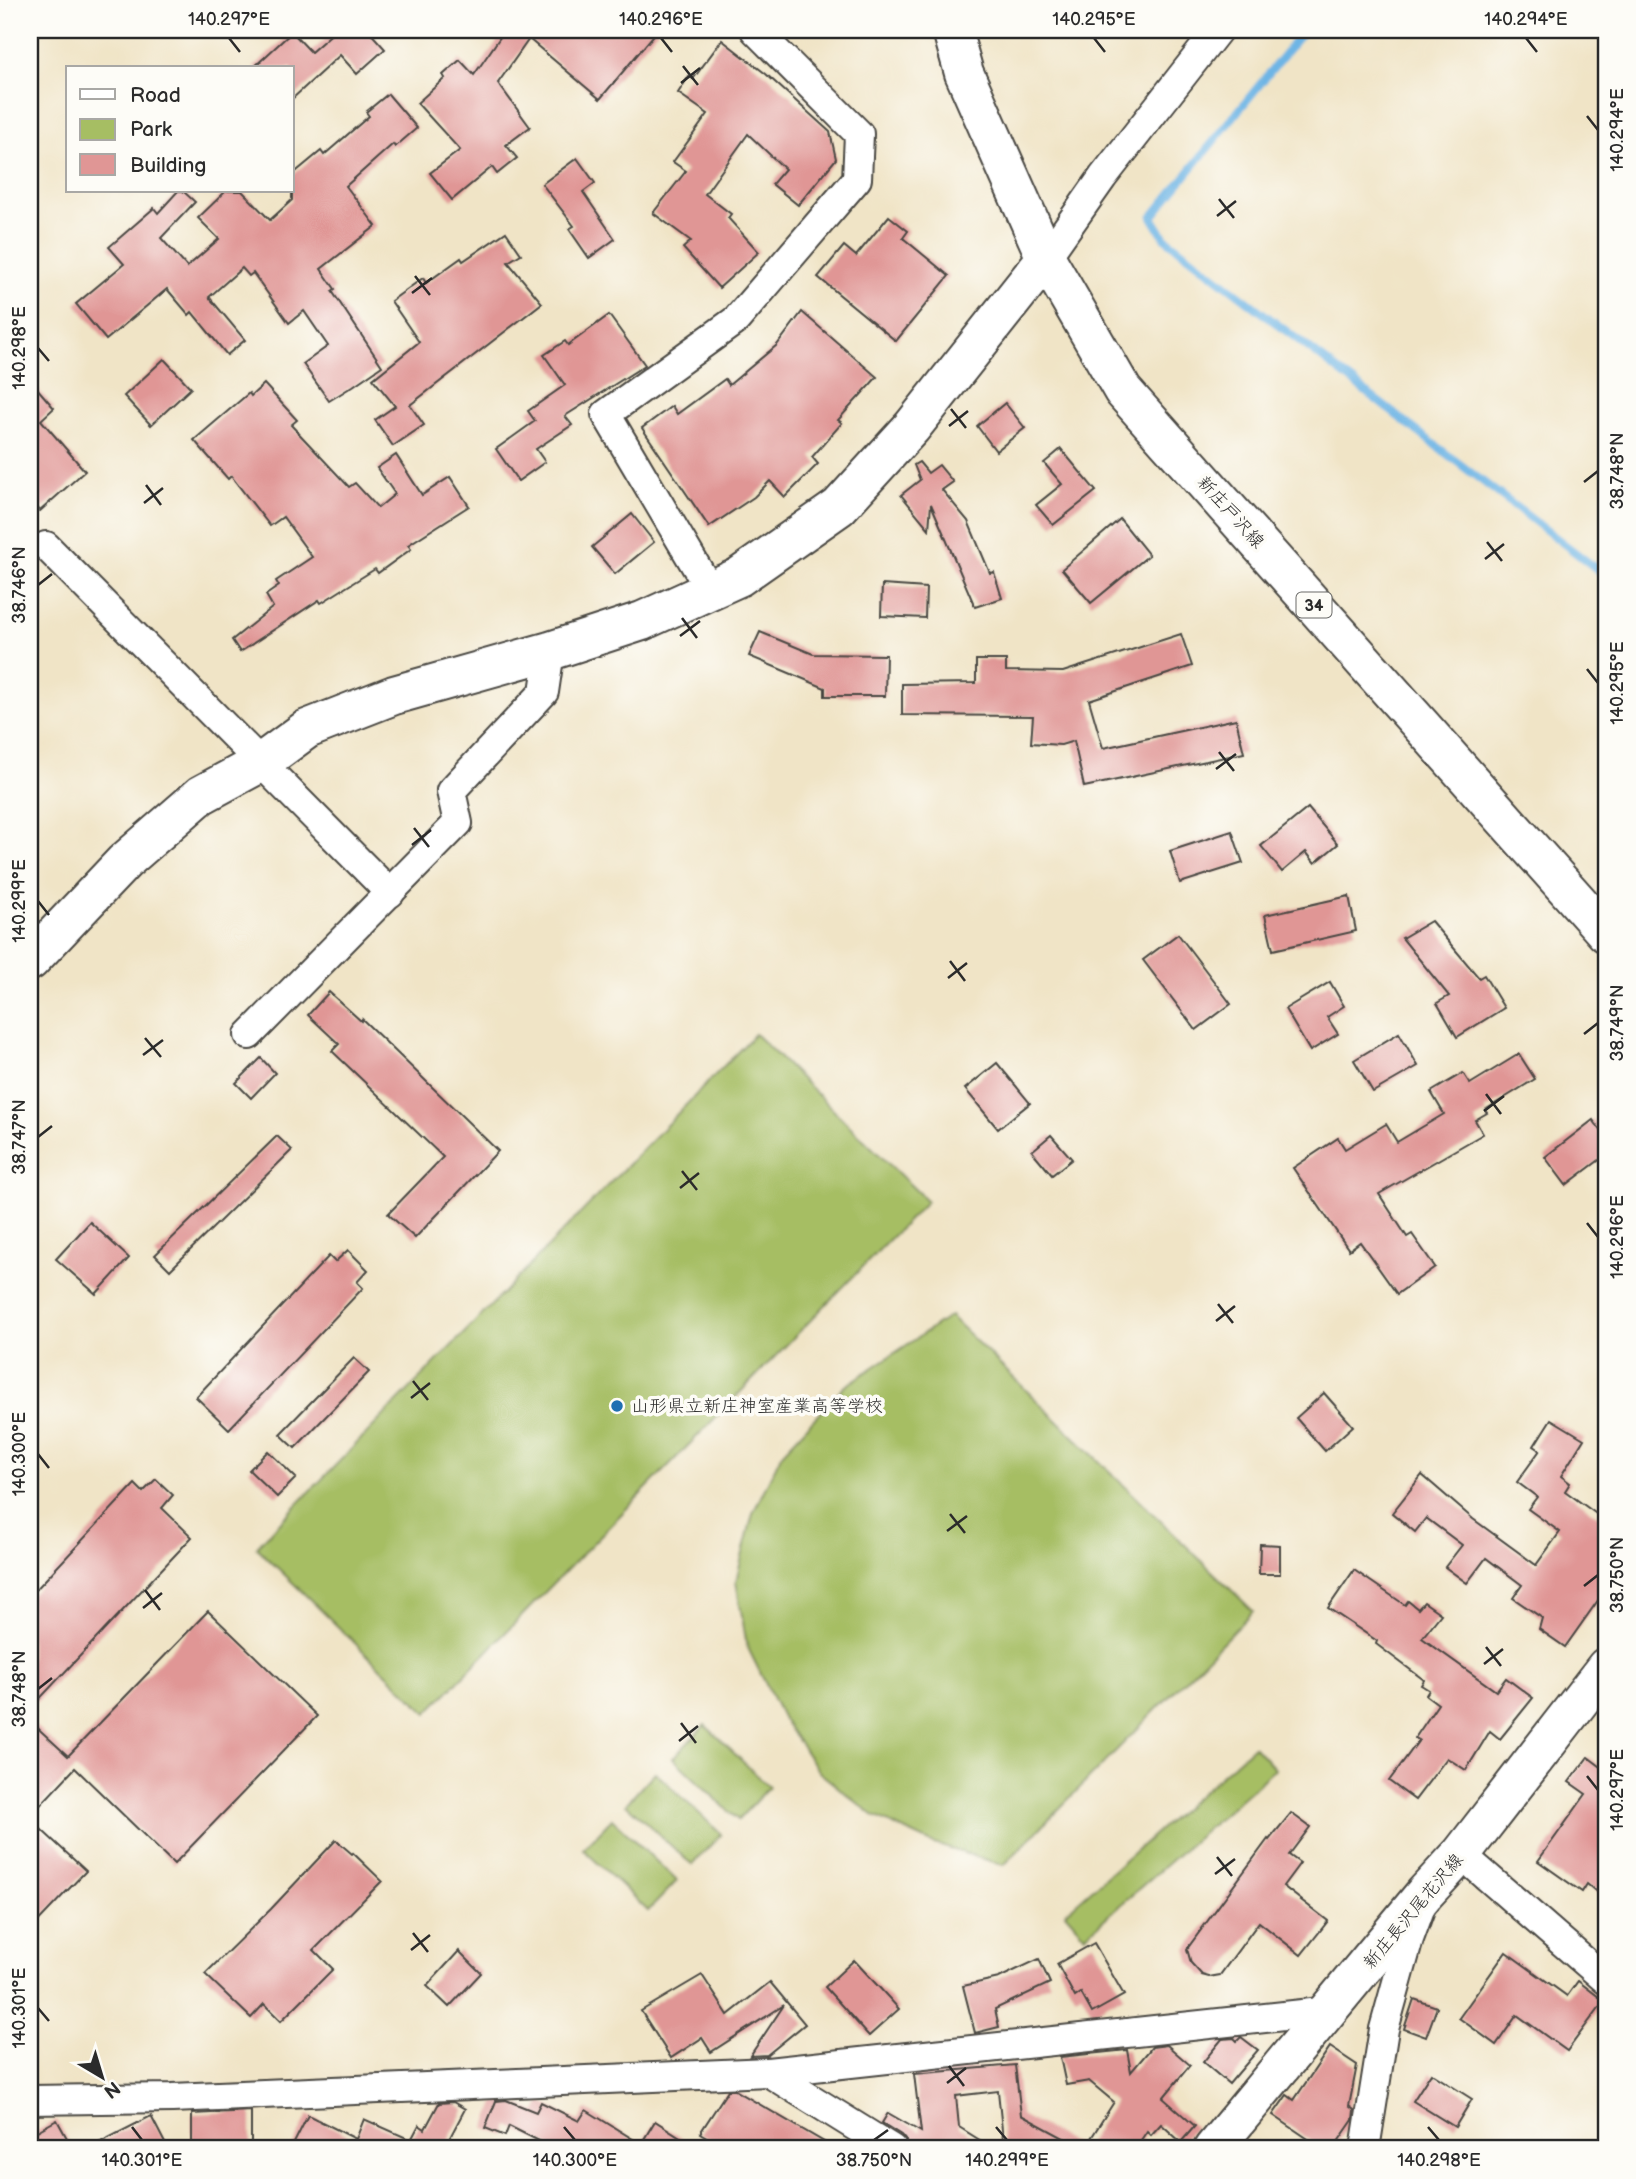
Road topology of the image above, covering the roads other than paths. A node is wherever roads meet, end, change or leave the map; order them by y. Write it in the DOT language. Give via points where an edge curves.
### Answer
graph roads {
  1 [pos="755,30"];
  2 [pos="952,30"];
  3 [pos="1218,30"];
  4 [pos="1046,258"];
  5 [pos="46,546"];
  6 [pos="710,590"];
  7 [pos="550,651"];
  8 [pos="262,761"];
  9 [pos="390,893"];
  10 [pos="1606,933"];
  11 [pos="30,961"];
  12 [pos="249,1035"];
  13 [pos="1606,1667"];
  14 [pos="1461,1854"];
  15 [pos="1425,1893"];
  16 [pos="1606,1980"];
  17 [pos="1330,2011"];
  18 [pos="768,2072"];
  19 [pos="30,2101"];
  20 [pos="892,2149"];
  21 [pos="1213,2149"];
  22 [pos="1365,2149"];
  1 -- 6 [label="street" via="859,134 857,179 736,320 606,414"];
  2 -- 4 [label="main road, 新庄戸沢線 / 34" via="964,73"];
  3 -- 4 [label="street"];
  4 -- 6 [label="main road" via="912,427 839,507 739,577"];
  4 -- 10 [label="main road, 新庄戸沢線 / 34" via="1123,391"];
  5 -- 8 [label="street"];
  6 -- 7 [label="main road" via="642,621"];
  7 -- 8 [label="main road" via="394,695 307,729"];
  7 -- 9 [label="street" via="544,692 451,791 458,823"];
  8 -- 9 [label="street"];
  8 -- 11 [label="main road" via="201,795 124,862"];
  9 -- 12 [label="street"];
  13 -- 14 [label="main road, 新庄長沢尾花沢線"];
  14 -- 15 [label="main road, 新庄長沢尾花沢線"];
  14 -- 16 [label="street"];
  15 -- 17 [label="main road, 新庄長沢尾花沢線"];
  15 -- 22 [label="street" via="1384,2029"];
  17 -- 18 [label="street"];
  17 -- 21 [label="main road, 新庄長沢尾花沢線"];
  18 -- 19 [label="street"];
  18 -- 20 [label="street"];
}
